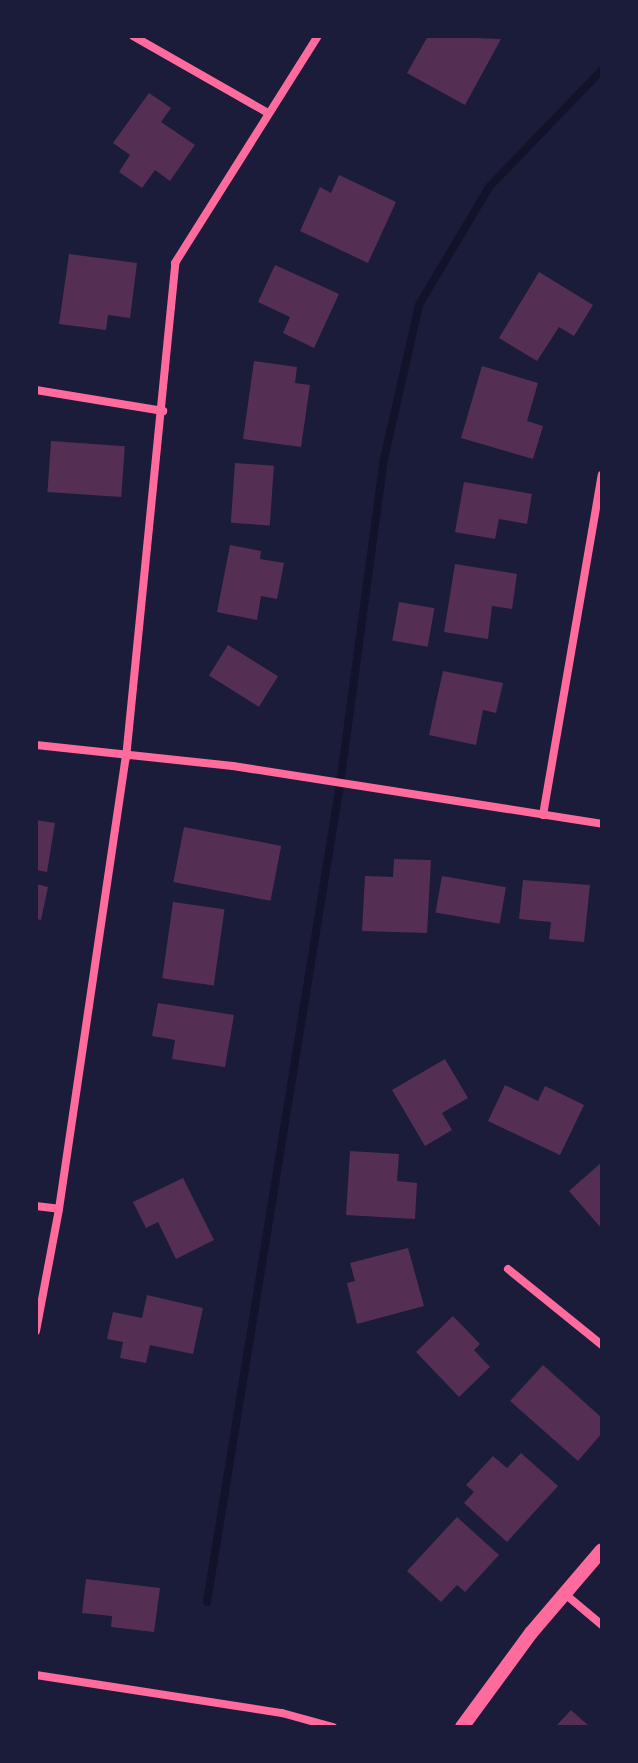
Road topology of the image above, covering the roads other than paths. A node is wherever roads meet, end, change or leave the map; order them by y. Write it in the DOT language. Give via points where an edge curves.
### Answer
graph roads {
  1 [pos="133,36"];
  2 [pos="318,36"];
  3 [pos="268,113"];
  4 [pos="36,390"];
  5 [pos="163,411"];
  6 [pos="602,475"];
  7 [pos="36,745"];
  8 [pos="126,758"];
  9 [pos="543,815"];
  10 [pos="602,824"];
  11 [pos="36,1206"];
  12 [pos="59,1209"];
  13 [pos="508,1269"];
  14 [pos="36,1331"];
  15 [pos="602,1345"];
  16 [pos="602,1550"];
  17 [pos="565,1594"];
  18 [pos="602,1625"];
  19 [pos="36,1675"];
  20 [pos="333,1727"];
  21 [pos="462,1727"];
  1 -- 3 [label="street"];
  2 -- 3 [label="street"];
  3 -- 5 [label="street" via="175,263"];
  4 -- 5 [label="street"];
  5 -- 8 [label="street"];
  6 -- 9 [label="street"];
  7 -- 8 [label="street"];
  8 -- 9 [label="street" via="233,766"];
  8 -- 12 [label="street"];
  9 -- 10 [label="street"];
  11 -- 12 [label="street"];
  12 -- 14 [label="street"];
  13 -- 15 [label="street"];
  16 -- 17 [label="street"];
  17 -- 18 [label="street"];
  17 -- 21 [label="street"];
  19 -- 20 [label="street" via="282,1713"];
}
